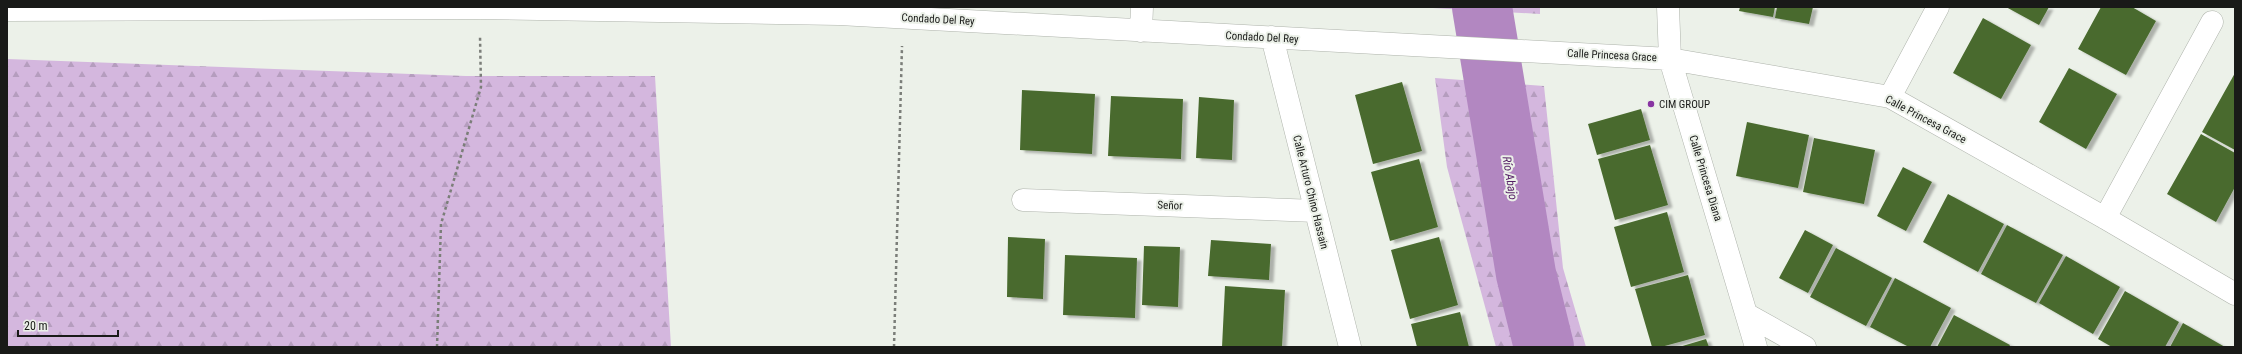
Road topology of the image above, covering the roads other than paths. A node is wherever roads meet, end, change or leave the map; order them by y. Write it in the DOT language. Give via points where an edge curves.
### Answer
graph roads {
  1 [pos="1142,7"];
  2 [pos="1668,7"];
  3 [pos="1938,7"];
  4 [pos="480,8"];
  5 [pos="7,10"];
  6 [pos="2212,22"];
  7 [pos="1141,31"];
  8 [pos="1272,37"];
  9 [pos="1557,52"];
  10 [pos="1670,59"];
  11 [pos="1890,97"];
  12 [pos="1023,200"];
  13 [pos="1316,211"];
  14 [pos="2105,218"];
  15 [pos="2235,294"];
  16 [pos="1748,316"];
  17 [pos="1350,347"];
  18 [pos="1756,347"];
  19 [pos="1805,347"];
  1 -- 7 [label="street"];
  2 -- 10 [label="street, Calle Princesa Diana"];
  3 -- 11 [label="street"];
  4 -- 5 [label="street, Condado Del Rey"];
  4 -- 7 [label="street, Condado Del Rey" via="839,14"];
  6 -- 14 [label="street"];
  7 -- 8 [label="street, Condado Del Rey"];
  8 -- 9 [label="street, Condado Del Rey"];
  8 -- 13 [label="street, Calle Arturo Chino Hassain"];
  9 -- 10 [label="street, Calle Princesa Grace"];
  10 -- 11 [label="street, Calle Princesa Grace"];
  10 -- 16 [label="street, Calle Princesa Diana"];
  11 -- 14 [label="street, Calle Princesa Grace"];
  12 -- 13 [label="street, Señor"];
  13 -- 17 [label="street, Calle Arturo Chino Hassain"];
  14 -- 15 [label="street, Calle Princesa Grace"];
  16 -- 18 [label="street, Calle Princesa Diana"];
  16 -- 19 [label="street"];
}
